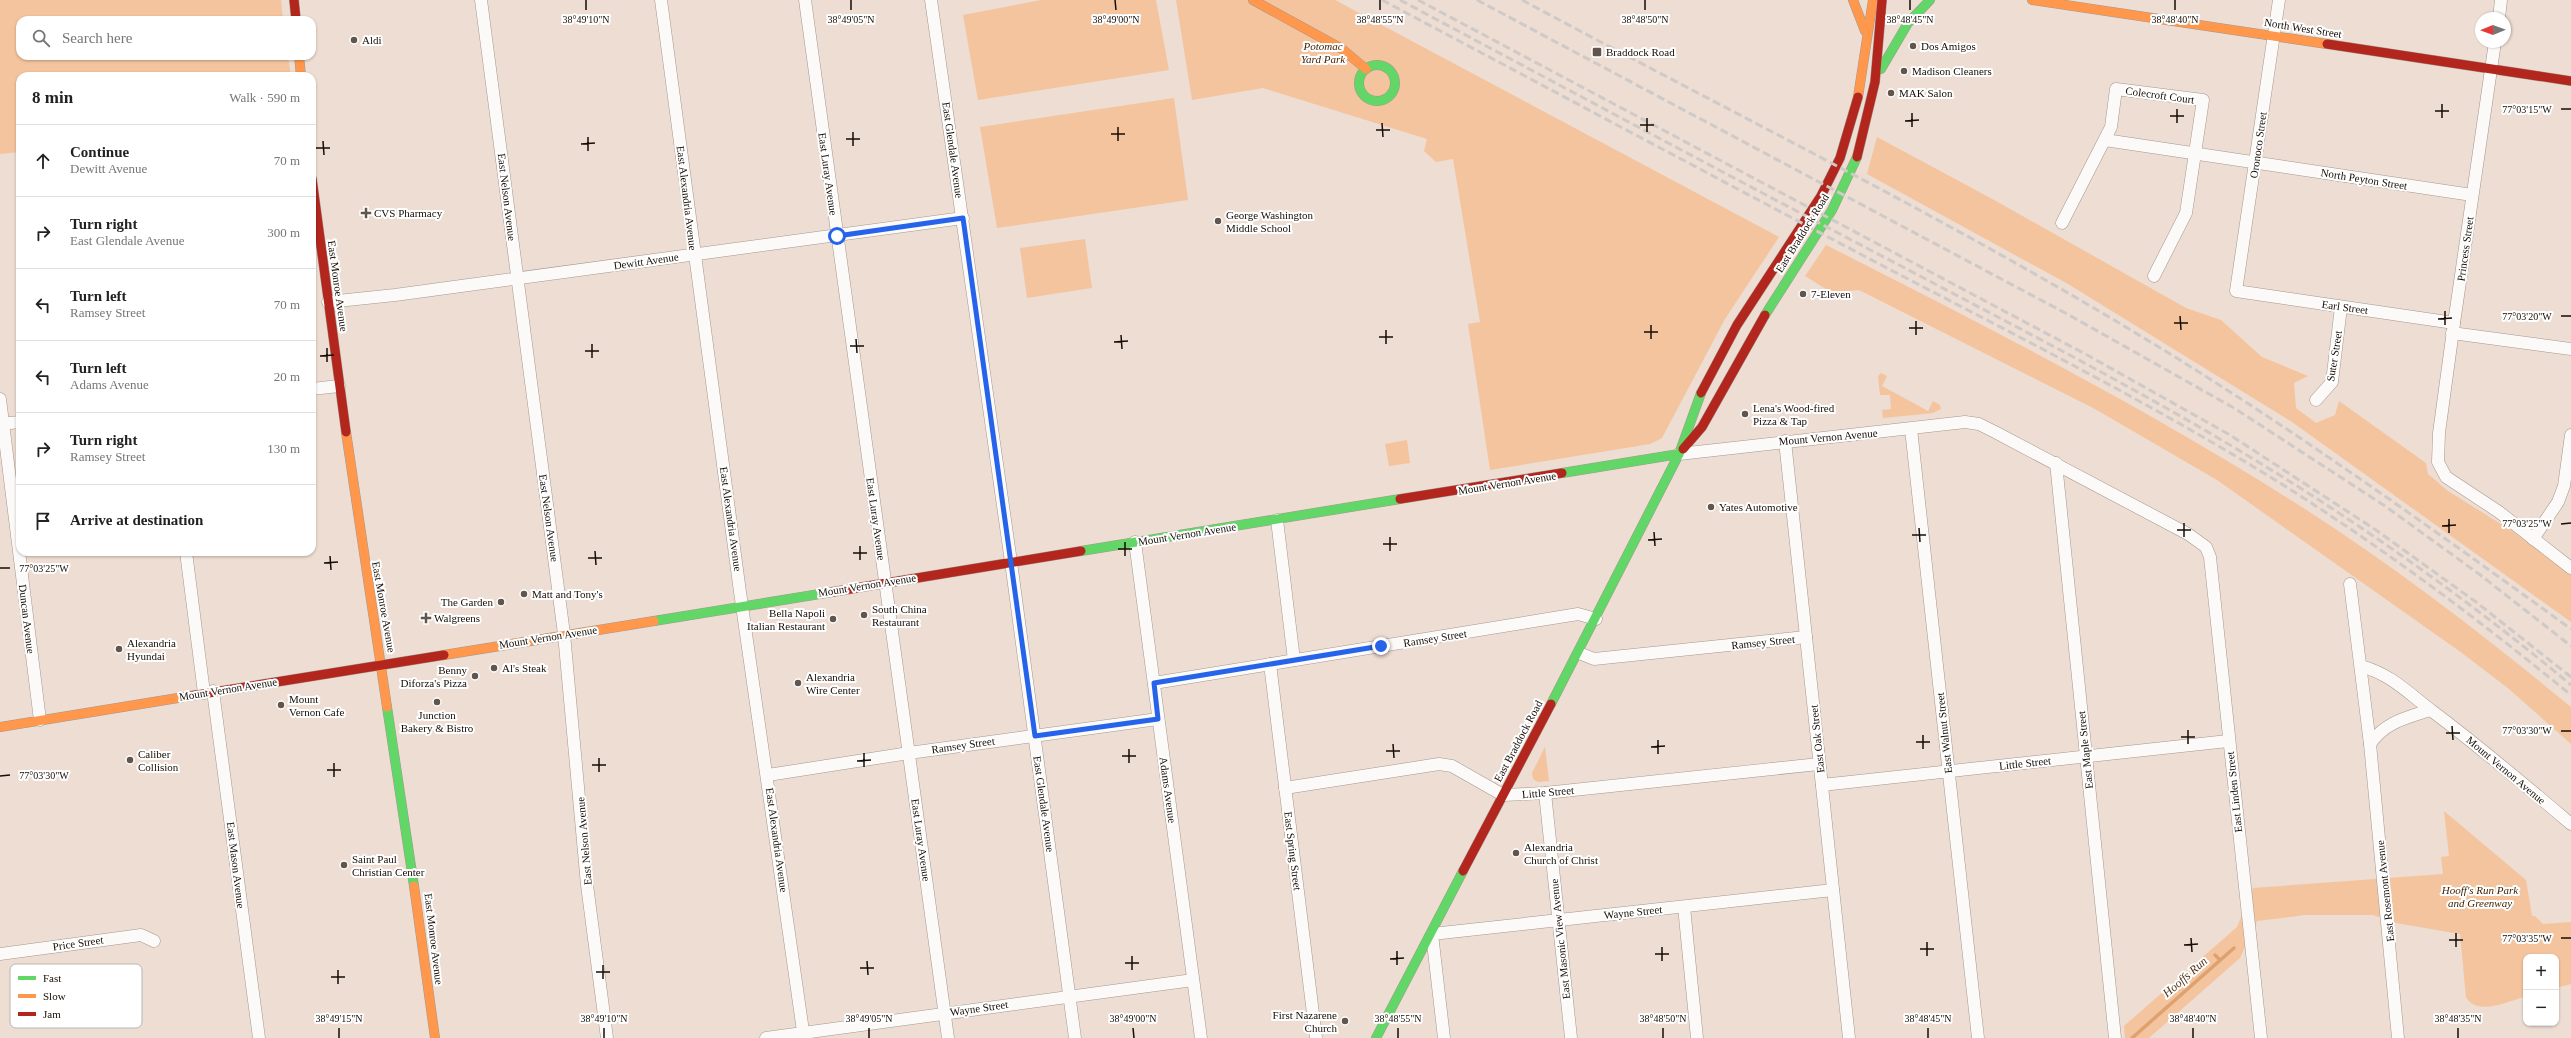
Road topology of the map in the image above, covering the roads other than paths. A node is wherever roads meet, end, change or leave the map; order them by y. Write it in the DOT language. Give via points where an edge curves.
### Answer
graph roads {
  1 [pos="294,0"];
  2 [pos="481,0"];
  3 [pos="661,0"];
  4 [pos="805,0"];
  5 [pos="931,0"];
  6 [pos="1252,0"];
  7 [pos="1853,0"];
  8 [pos="1873,0"];
  9 [pos="1882,0"];
  10 [pos="1930,0"];
  11 [pos="2032,0"];
  12 [pos="2279,0"];
  13 [pos="2502,0"];
  14 [pos="2060,2"];
  15 [pos="2500,12"];
  16 [pos="296,16"];
  17 [pos="2274,36"];
  18 [pos="1867,42"];
  19 [pos="2494,48"];
  20 [pos="299,60"];
  21 [pos="1366,69"];
  22 [pos="2491,69"];
  23 [pos="301,72"];
  24 [pos="1874,82"];
  25 [pos="2571,82"];
  26 [pos="2105,140"];
  27 [pos="2196,154"];
  28 [pos="2255,163"];
  29 [pos="2472,195"];
  30 [pos="316,210"];
  31 [pos="963,218"];
  32 [pos="2062,223"];
  33 [pos="837,236"];
  34 [pos="694,254"];
  35 [pos="2154,276"];
  36 [pos="517,278"];
  37 [pos="2236,291"];
  38 [pos="328,302"];
  39 [pos="2341,307"];
  40 [pos="2453,328"];
  41 [pos="2571,349"];
  42 [pos="339,386"];
  43 [pos="316,389"];
  44 [pos="0,399"];
  45 [pos="2316,400"];
  46 [pos="16,422"];
  47 [pos="2,424"];
  48 [pos="1911,429"];
  49 [pos="2571,435"];
  50 [pos="1785,441"];
  51 [pos="1679,454"];
  52 [pos="2056,463"];
  53 [pos="1277,520"];
  54 [pos="16,533"];
  55 [pos="2533,539"];
  56 [pos="1135,542"];
  57 [pos="2206,547"];
  58 [pos="19,556"];
  59 [pos="187,556"];
  60 [pos="1011,562"];
  61 [pos="2571,568"];
  62 [pos="885,583"];
  63 [pos="2350,584"];
  64 [pos="742,606"];
  65 [pos="1596,620"];
  66 [pos="564,634"];
  67 [pos="1806,637"];
  68 [pos="1579,653"];
  69 [pos="1294,660"];
  70 [pos="382,664"];
  71 [pos="1270,664"];
  72 [pos="2361,666"];
  73 [pos="1154,683"];
  74 [pos="208,692"];
  75 [pos="2430,710"];
  76 [pos="1158,719"];
  77 [pos="40,720"];
  78 [pos="0,726"];
  79 [pos="1035,736"];
  80 [pos="2228,741"];
  81 [pos="2370,744"];
  82 [pos="909,753"];
  83 [pos="2086,757"];
  84 [pos="1819,764"];
  85 [pos="1948,771"];
  86 [pos="768,775"];
  87 [pos="1822,785"];
  88 [pos="1285,788"];
  89 [pos="1545,793"];
  90 [pos="1503,795"];
  91 [pos="2571,824"];
  92 [pos="1833,890"];
  93 [pos="1684,907"];
  94 [pos="1558,920"];
  95 [pos="1432,934"];
  96 [pos="154,940"];
  97 [pos="0,954"];
  98 [pos="1193,980"];
  99 [pos="1070,995"];
  100 [pos="945,1013"];
  101 [pos="803,1036"];
  102 [pos="258,1038"];
  103 [pos="435,1038"];
  104 [pos="607,1038"];
  105 [pos="766,1038"];
  106 [pos="948,1038"];
  107 [pos="1075,1038"];
  108 [pos="1201,1038"];
  109 [pos="1316,1038"];
  110 [pos="1376,1038"];
  111 [pos="1444,1038"];
  112 [pos="1571,1038"];
  113 [pos="1697,1038"];
  114 [pos="1849,1038"];
  115 [pos="1978,1038"];
  116 [pos="2115,1038"];
  117 [pos="2261,1038"];
  118 [pos="2398,1038"];
  1 -- 16 [label="main road"];
  2 -- 36 [label="street, East Nelson Avenue"];
  3 -- 34 [label="street, East Alexandria Avenue"];
  4 -- 33 [label="street, East Luray Avenue"];
  5 -- 31 [label="street, East Glendale Avenue"];
  6 -- 21 [label="main road" via="1342,49"];
  7 -- 18 [label="main road" via="1859,11"];
  8 -- 18 [label="main road, East Braddock Road" via="1870,6"];
  9 -- 24 [label="main road, East Braddock Road"];
  10 -- 24 [label="main road" via="1903,28"];
  11 -- 14 [label="main road, North West Street"];
  12 -- 17 [label="street, Oronoco Street"];
  13 -- 15 [label="street"];
  14 -- 17 [label="main road, North West Street"];
  17 -- 22 [label="main road, North West Street"];
  17 -- 28 [label="street, Oronoco Street"];
  18 -- 51 [label="main road, East Braddock Road" via="1860,94 1840,158 1821,196 1737,325 1696,403"];
  19 -- 22 [label="street, Princess Street"];
  20 -- 23 [label="main road"];
  21 -- 21 [label="main road" via="1359,80 1361,92 1376,102 1392,95 1395,84 1392,73 1377,65"];
  22 -- 25 [label="main road, North West Street"];
  22 -- 29 [label="street, Princess Street"];
  24 -- 51 [label="main road, East Braddock Road" via="1853,170 1832,210 1767,311 1702,427"];
  26 -- 27 [label="street"];
  26 -- 27 [label="street, Colecroft Court" via="2111,127 2116,89 2203,100"];
  26 -- 32 [label="street, Colecroft Court"];
  27 -- 28 [label="street"];
  27 -- 35 [label="street, Colecroft Court" via="2186,213"];
  28 -- 29 [label="street, North Peyton Street"];
  28 -- 37 [label="street, Oronoco Street"];
  29 -- 40 [label="street, Princess Street"];
  30 -- 38 [label="main road, East Monroe Avenue"];
  31 -- 33 [label="street, Dewitt Avenue"];
  31 -- 60 [label="street, East Glendale Avenue"];
  33 -- 34 [label="street, Dewitt Avenue"];
  33 -- 62 [label="street, East Luray Avenue"];
  34 -- 36 [label="street, Dewitt Avenue"];
  34 -- 64 [label="street, East Alexandria Avenue"];
  36 -- 38 [label="street, Dewitt Avenue" via="395,296"];
  36 -- 66 [label="street, East Nelson Avenue"];
  37 -- 39 [label="street, Earl Street"];
  38 -- 42 [label="main road, East Monroe Avenue"];
  39 -- 40 [label="street, Earl Street"];
  39 -- 45 [label="street, Suter Street" via="2332,382"];
  40 -- 41 [label="street, Earl Street"];
  40 -- 55 [label="street, Princess Street" via="2438,456 2441,470 2446,477 2499,512"];
  42 -- 43 [label="street"];
  42 -- 70 [label="main road, East Monroe Avenue" via="362,555"];
  44 -- 47 [label="street, Duncan Avenue"];
  46 -- 47 [label="street"];
  47 -- 54 [label="street, Duncan Avenue"];
  48 -- 50 [label="street, Mount Vernon Avenue"];
  48 -- 52 [label="street, Mount Vernon Avenue" via="1965,422 1979,424"];
  48 -- 85 [label="street, East Walnut Street"];
  49 -- 55 [label="street" via="2564,486 2558,502"];
  50 -- 51 [label="street, Mount Vernon Avenue"];
  50 -- 67 [label="street, East Oak Street"];
  51 -- 53 [label="main road, Mount Vernon Avenue"];
  51 -- 65 [label="main road, East Braddock Road"];
  52 -- 57 [label="street, Mount Vernon Avenue" via="2188,534"];
  52 -- 83 [label="street, East Maple Street"];
  53 -- 56 [label="main road, Mount Vernon Avenue"];
  53 -- 69 [label="street"];
  55 -- 61 [label="street"];
  56 -- 60 [label="main road, Mount Vernon Avenue"];
  56 -- 73 [label="street, Adams Avenue"];
  57 -- 80 [label="street, East Linden Street" via="2210,557"];
  58 -- 77 [label="street, Duncan Avenue"];
  59 -- 74 [label="street, East Mason Avenue"];
  60 -- 62 [label="main road, Mount Vernon Avenue"];
  60 -- 79 [label="street, East Glendale Avenue"];
  62 -- 64 [label="main road, Mount Vernon Avenue"];
  62 -- 82 [label="street, East Luray Avenue"];
  63 -- 72 [label="street, East Rosemont Avenue"];
  64 -- 66 [label="main road, Mount Vernon Avenue"];
  64 -- 86 [label="street, East Alexandria Avenue"];
  65 -- 68 [label="main road, East Braddock Road"];
  65 -- 69 [label="street, Ramsey Street" via="1578,614"];
  66 -- 70 [label="main road, Mount Vernon Avenue"];
  66 -- 104 [label="street, East Nelson Avenue" via="588,885"];
  67 -- 68 [label="street, Ramsey Street" via="1594,660"];
  67 -- 84 [label="street, East Oak Street"];
  68 -- 90 [label="main road, East Braddock Road"];
  69 -- 71 [label="street, Ramsey Street"];
  70 -- 74 [label="main road, Mount Vernon Avenue"];
  70 -- 103 [label="main road, East Monroe Avenue"];
  71 -- 73 [label="street, Ramsey Street"];
  71 -- 88 [label="street, East Spring Street"];
  72 -- 75 [label="street, Mount Vernon Avenue" via="2379,671 2409,691"];
  72 -- 81 [label="street, East Rosemont Avenue"];
  73 -- 76 [label="street, Adams Avenue"];
  74 -- 77 [label="main road, Mount Vernon Avenue"];
  74 -- 102 [label="street, East Mason Avenue"];
  75 -- 81 [label="street" via="2393,722 2377,734"];
  75 -- 91 [label="street, Mount Vernon Avenue" via="2477,744"];
  76 -- 79 [label="street, Ramsey Street"];
  76 -- 98 [label="street, Adams Avenue"];
  77 -- 78 [label="main road, Mount Vernon Avenue"];
  79 -- 82 [label="street, Ramsey Street"];
  79 -- 99 [label="street, East Glendale Avenue"];
  80 -- 83 [label="street, Little Street"];
  80 -- 117 [label="street, East Linden Street"];
  81 -- 118 [label="street, East Rosemont Avenue"];
  82 -- 86 [label="street, Ramsey Street"];
  82 -- 100 [label="street, East Luray Avenue"];
  83 -- 85 [label="street, Little Street"];
  83 -- 116 [label="street, East Maple Street"];
  84 -- 87 [label="street, East Oak Street"];
  84 -- 89 [label="street, Little Street"];
  85 -- 87 [label="street, Little Street"];
  85 -- 115 [label="street, East Walnut Street"];
  86 -- 101 [label="street, East Alexandria Avenue"];
  87 -- 92 [label="street, East Oak Street"];
  88 -- 90 [label="street" via="1439,764 1452,766"];
  88 -- 109 [label="street, East Spring Street"];
  89 -- 90 [label="street, Little Street"];
  89 -- 94 [label="street, East Masonic View Avenue"];
  90 -- 95 [label="main road, East Braddock Road"];
  92 -- 93 [label="street, Wayne Street"];
  92 -- 114 [label="street, East Oak Street"];
  93 -- 94 [label="street, Wayne Street"];
  93 -- 113 [label="street"];
  94 -- 95 [label="street, Wayne Street"];
  94 -- 112 [label="street, East Masonic View Avenue"];
  95 -- 110 [label="main road, East Braddock Road"];
  95 -- 111 [label="street"];
  96 -- 97 [label="street, Price Street" via="141,935"];
  98 -- 99 [label="street, Wayne Street"];
  98 -- 108 [label="street, Adams Avenue"];
  99 -- 100 [label="street, Wayne Street"];
  99 -- 107 [label="street, East Glendale Avenue"];
  100 -- 101 [label="street, Wayne Street"];
  100 -- 106 [label="street, East Luray Avenue"];
  101 -- 105 [label="street, Wayne Street"];
}
